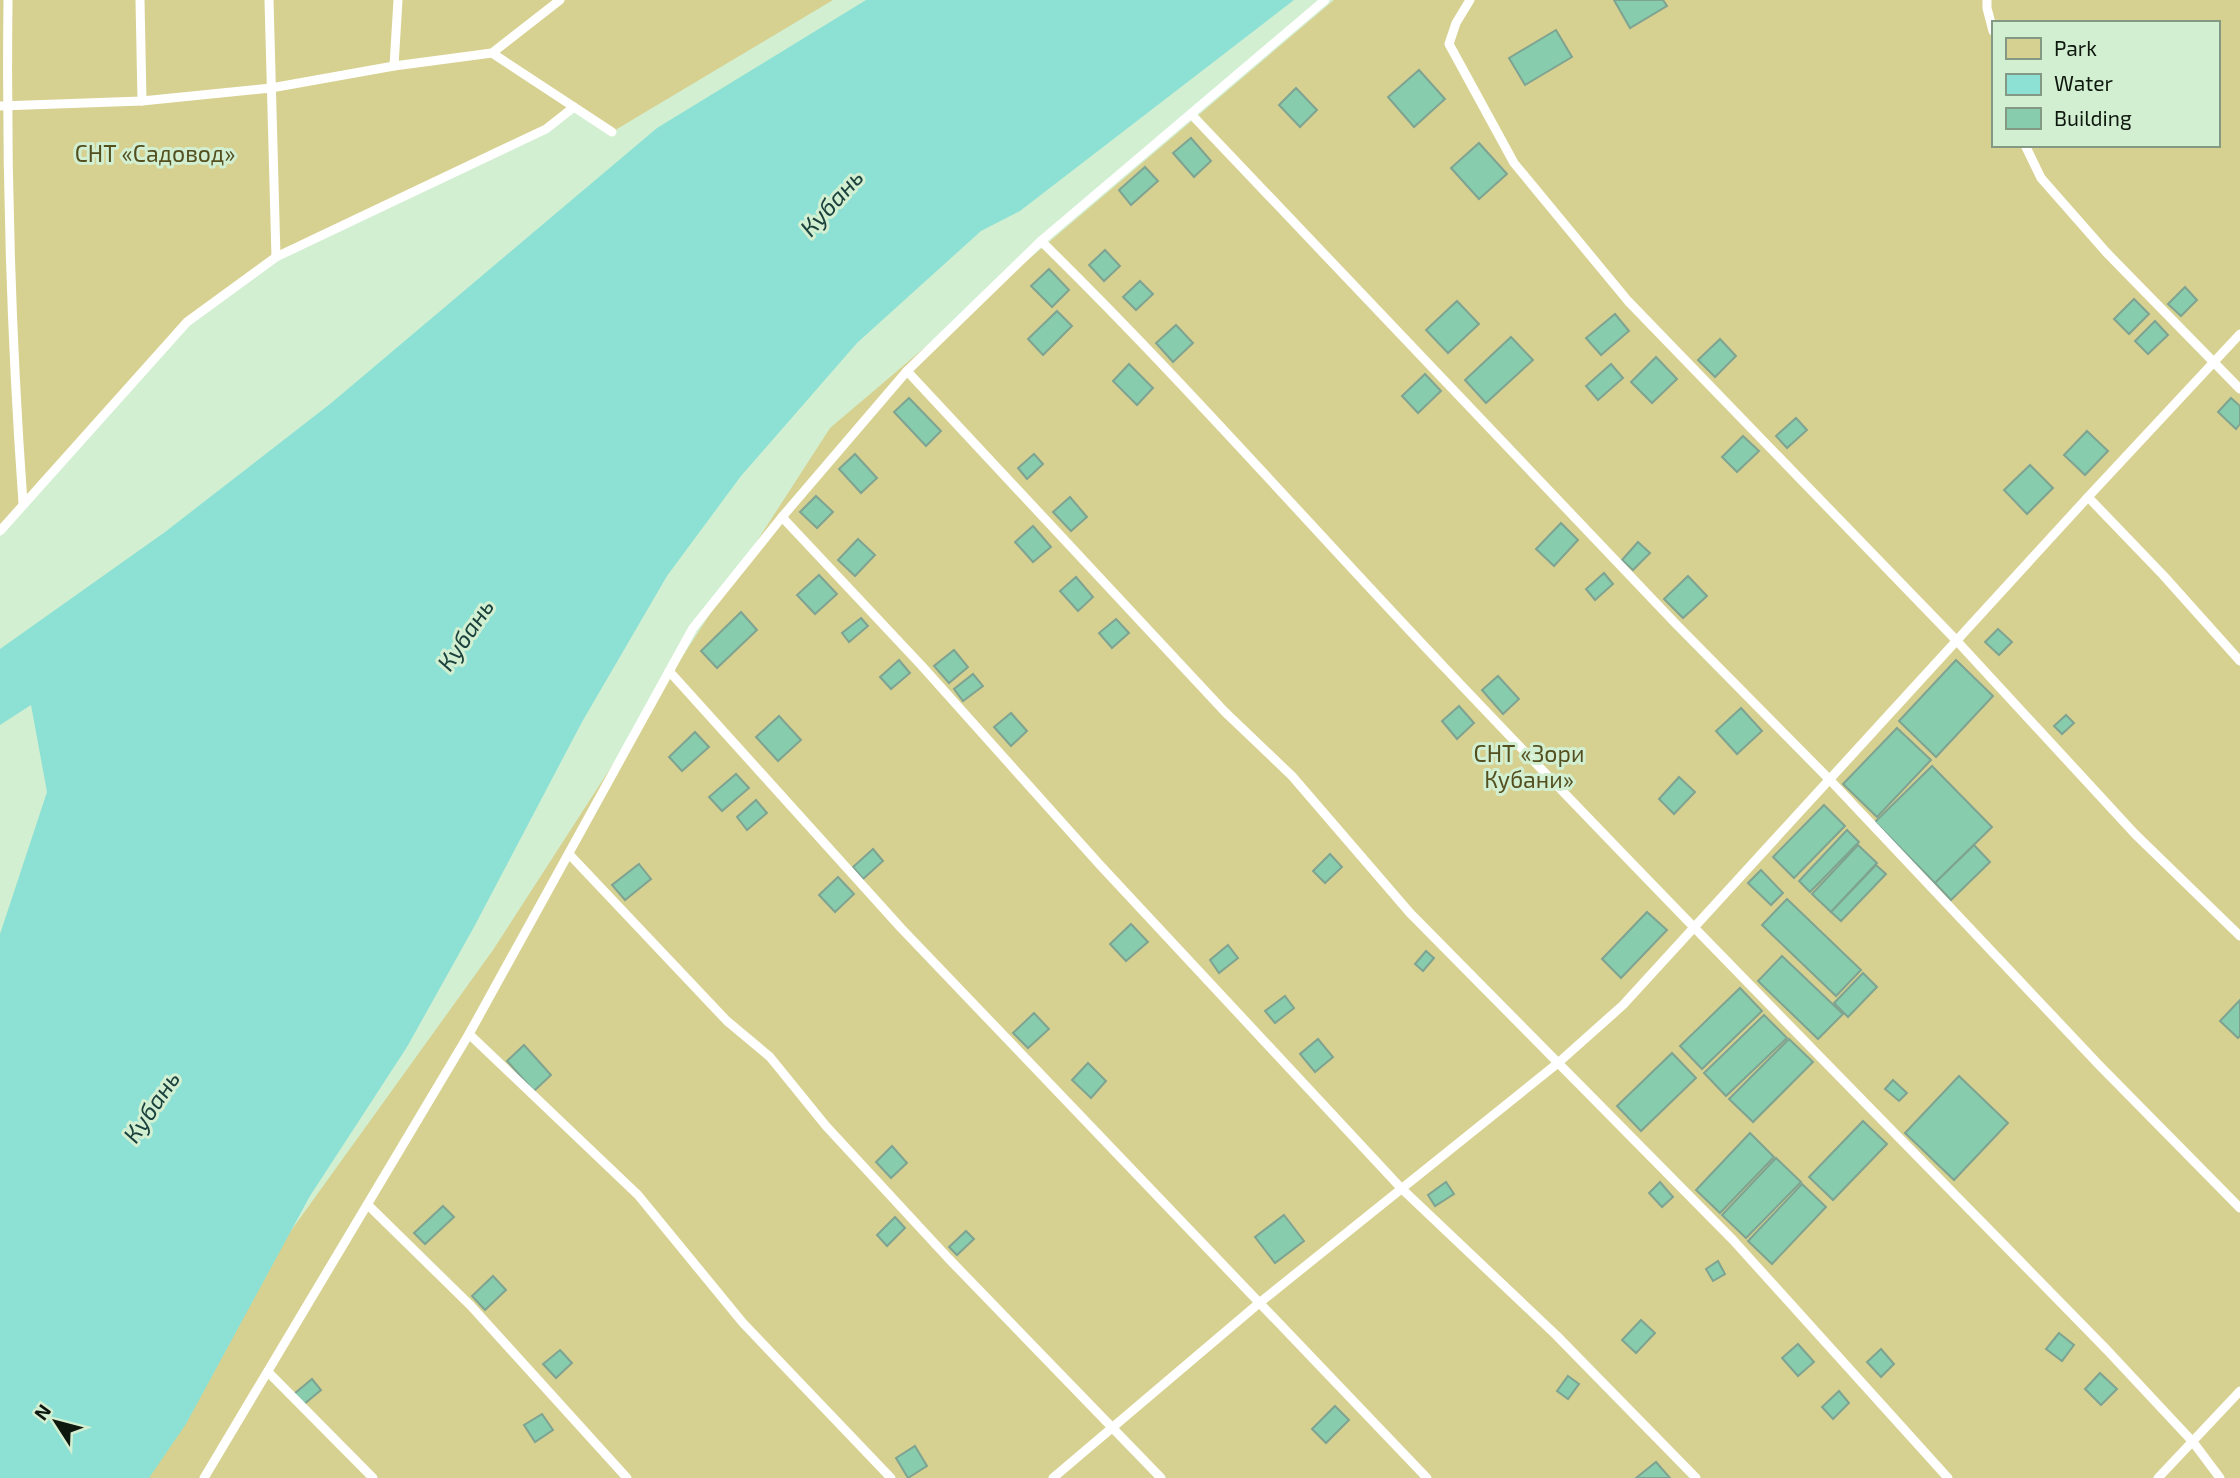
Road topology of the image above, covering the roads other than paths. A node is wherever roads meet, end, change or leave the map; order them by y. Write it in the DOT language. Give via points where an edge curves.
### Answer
graph roads {
  1 [pos="8,0"];
  2 [pos="140,0"];
  3 [pos="269,0"];
  4 [pos="398,0"];
  5 [pos="560,0"];
  6 [pos="1325,0"];
  7 [pos="1470,0"];
  8 [pos="1987,0"];
  9 [pos="1992,27"];
  10 [pos="492,53"];
  11 [pos="394,66"];
  12 [pos="271,88"];
  13 [pos="142,102"];
  14 [pos="3,106"];
  15 [pos="574,107"];
  16 [pos="1191,114"];
  17 [pos="612,132"];
  18 [pos="2026,147"];
  19 [pos="1041,241"];
  20 [pos="276,257"];
  21 [pos="2240,334"];
  22 [pos="2214,363"];
  23 [pos="907,371"];
  24 [pos="2240,389"];
  25 [pos="2088,497"];
  26 [pos="23,503"];
  27 [pos="782,517"];
  28 [pos="0,531"];
  29 [pos="1956,640"];
  30 [pos="2240,661"];
  31 [pos="669,671"];
  32 [pos="1829,779"];
  33 [pos="569,854"];
  34 [pos="1693,927"];
  35 [pos="2240,936"];
  36 [pos="469,1034"];
  37 [pos="1559,1063"];
  38 [pos="1401,1188"];
  39 [pos="368,1205"];
  40 [pos="2240,1208"];
  41 [pos="1258,1304"];
  42 [pos="268,1372"];
  43 [pos="2240,1391"];
  44 [pos="1113,1426"];
  45 [pos="2193,1442"];
  46 [pos="204,1478"];
  47 [pos="373,1478"];
  48 [pos="627,1478"];
  49 [pos="891,1478"];
  50 [pos="1053,1478"];
  51 [pos="1161,1478"];
  52 [pos="1427,1478"];
  53 [pos="1696,1478"];
  54 [pos="1948,1478"];
  55 [pos="2158,1478"];
  56 [pos="2220,1478"];
  1 -- 14 [label="lane"];
  2 -- 13 [label="lane"];
  3 -- 12 [label="lane"];
  4 -- 11 [label="lane"];
  5 -- 10 [label="lane"];
  6 -- 16 [label="lane"];
  7 -- 29 [label="lane" via="1449,44 1514,163 1628,301"];
  8 -- 9 [label="lane"];
  10 -- 11 [label="lane"];
  10 -- 15 [label="lane"];
  11 -- 12 [label="lane"];
  12 -- 13 [label="lane"];
  12 -- 20 [label="lane"];
  13 -- 14 [label="lane"];
  14 -- 26 [label="lane"];
  15 -- 17 [label="lane"];
  15 -- 20 [label="lane" via="546,129"];
  16 -- 19 [label="lane"];
  16 -- 32 [label="lane"];
  18 -- 22 [label="lane" via="2041,178"];
  19 -- 23 [label="lane"];
  19 -- 34 [label="lane"];
  20 -- 26 [label="lane" via="187,321"];
  21 -- 22 [label="lane"];
  22 -- 24 [label="lane"];
  22 -- 25 [label="lane"];
  23 -- 27 [label="lane"];
  23 -- 37 [label="lane" via="1225,712 1292,776 1410,913"];
  25 -- 29 [label="lane"];
  25 -- 30 [label="lane"];
  26 -- 28 [label="lane"];
  27 -- 31 [label="lane" via="693,628"];
  27 -- 38 [label="lane"];
  29 -- 32 [label="lane"];
  29 -- 35 [label="lane" via="2135,834"];
  31 -- 33 [label="lane"];
  31 -- 41 [label="lane" via="901,928"];
  32 -- 34 [label="lane"];
  32 -- 40 [label="lane"];
  33 -- 36 [label="lane"];
  33 -- 44 [label="lane" via="727,1021 770,1057 826,1126 939,1249"];
  34 -- 37 [label="lane" via="1623,1004"];
  34 -- 45 [label="lane"];
  36 -- 39 [label="lane"];
  36 -- 49 [label="lane" via="638,1195 743,1323"];
  37 -- 38 [label="lane"];
  37 -- 54 [label="lane" via="1733,1240"];
  38 -- 41 [label="lane"];
  38 -- 53 [label="lane" via="1556,1335"];
  39 -- 42 [label="lane"];
  39 -- 48 [label="lane" via="471,1306"];
  41 -- 44 [label="lane"];
  41 -- 52 [label="lane"];
  42 -- 46 [label="lane"];
  42 -- 47 [label="lane"];
  43 -- 45 [label="lane"];
  44 -- 50 [label="lane"];
  44 -- 51 [label="lane"];
  45 -- 55 [label="lane"];
  45 -- 56 [label="lane"];
}
